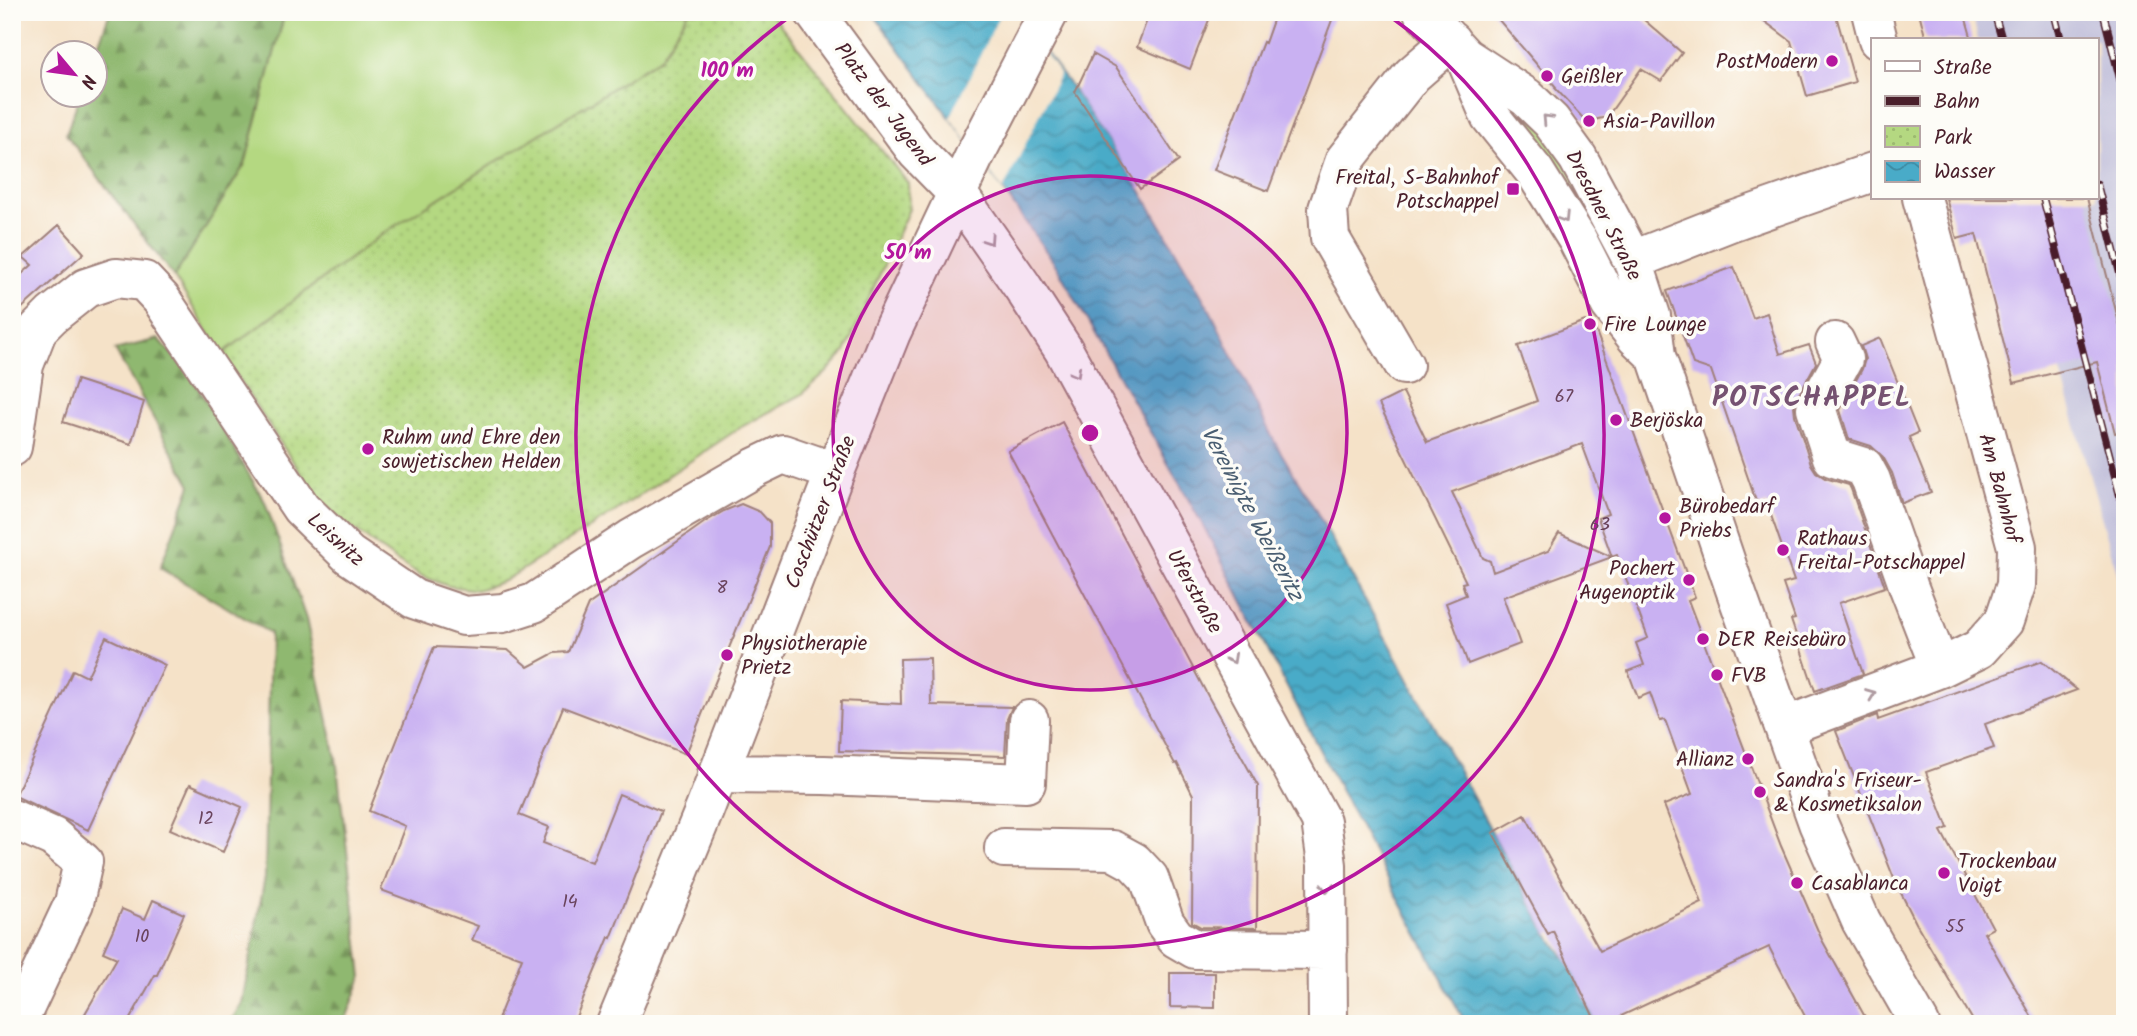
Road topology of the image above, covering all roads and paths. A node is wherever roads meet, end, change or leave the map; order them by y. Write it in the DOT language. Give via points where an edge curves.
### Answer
graph roads {
  1 [pos="814,12"];
  2 [pos="1423,12"];
  3 [pos="1871,12"];
  4 [pos="1043,25"];
  5 [pos="1878,38"];
  6 [pos="1458,49"];
  7 [pos="1871,173"];
  8 [pos="957,193"];
  9 [pos="1923,200"];
  10 [pos="1646,255"];
  11 [pos="1835,342"];
  12 [pos="1404,365"];
  13 [pos="12,447"];
  14 [pos="835,472"];
  15 [pos="1932,671"];
  16 [pos="1028,720"];
  17 [pos="1801,720"];
  18 [pos="717,774"];
  19 [pos="12,819"];
  20 [pos="1004,848"];
  21 [pos="1328,950"];
  22 [pos="17,1024"];
  23 [pos="615,1024"];
  24 [pos="1328,1024"];
  25 [pos="1920,1024"];
  1 -- 8 [label="street, Platz der Jugend" via="917,152"];
  2 -- 6 [label="street, Dresdner Straße"];
  3 -- 5 [label="street"];
  4 -- 8 [label="street, Coschützer Straße"];
  6 -- 12 [label="street" via="1412,75 1345,160 1328,209 1330,239"];
  6 -- 17 [label="street, Dresdner Straße" via="1526,97 1551,121 1578,158 1633,261 1651,316 1656,356"];
  7 -- 10 [label="street"];
  8 -- 14 [label="street, Coschützer Straße" via="891,333"];
  8 -- 21 [label="street, Uferstraße, one-way" via="1063,349 1321,821 1327,865"];
  9 -- 15 [label="street, Am Bahnhof" via="2017,547 2016,585 2004,621 1979,649"];
  11 -- 15 [label="street" via="1843,359 1815,408 1832,457 1864,467 1871,480"];
  13 -- 14 [label="street, Leisnitz" via="24,365 38,329 86,288 116,278 144,281 161,299 301,508 349,555 414,599 464,616 503,613 534,603 631,539 783,453"];
  14 -- 18 [label="street, Coschützer Straße"];
  17 -- 15 [label="street, Am Bahnhof, one-way"];
  16 -- 18 [label="street" via="1026,783"];
  17 -- 25 [label="street, Dresdner Straße" via="1830,853"];
  18 -- 23 [label="street, Coschützer Straße"];
  19 -- 22 [label="street" via="53,837 83,862 75,903"];
  20 -- 21 [label="street" via="1112,850 1134,862 1149,878 1165,923 1176,938 1195,948"];
  21 -- 24 [label="street, Uferstraße"];
}
